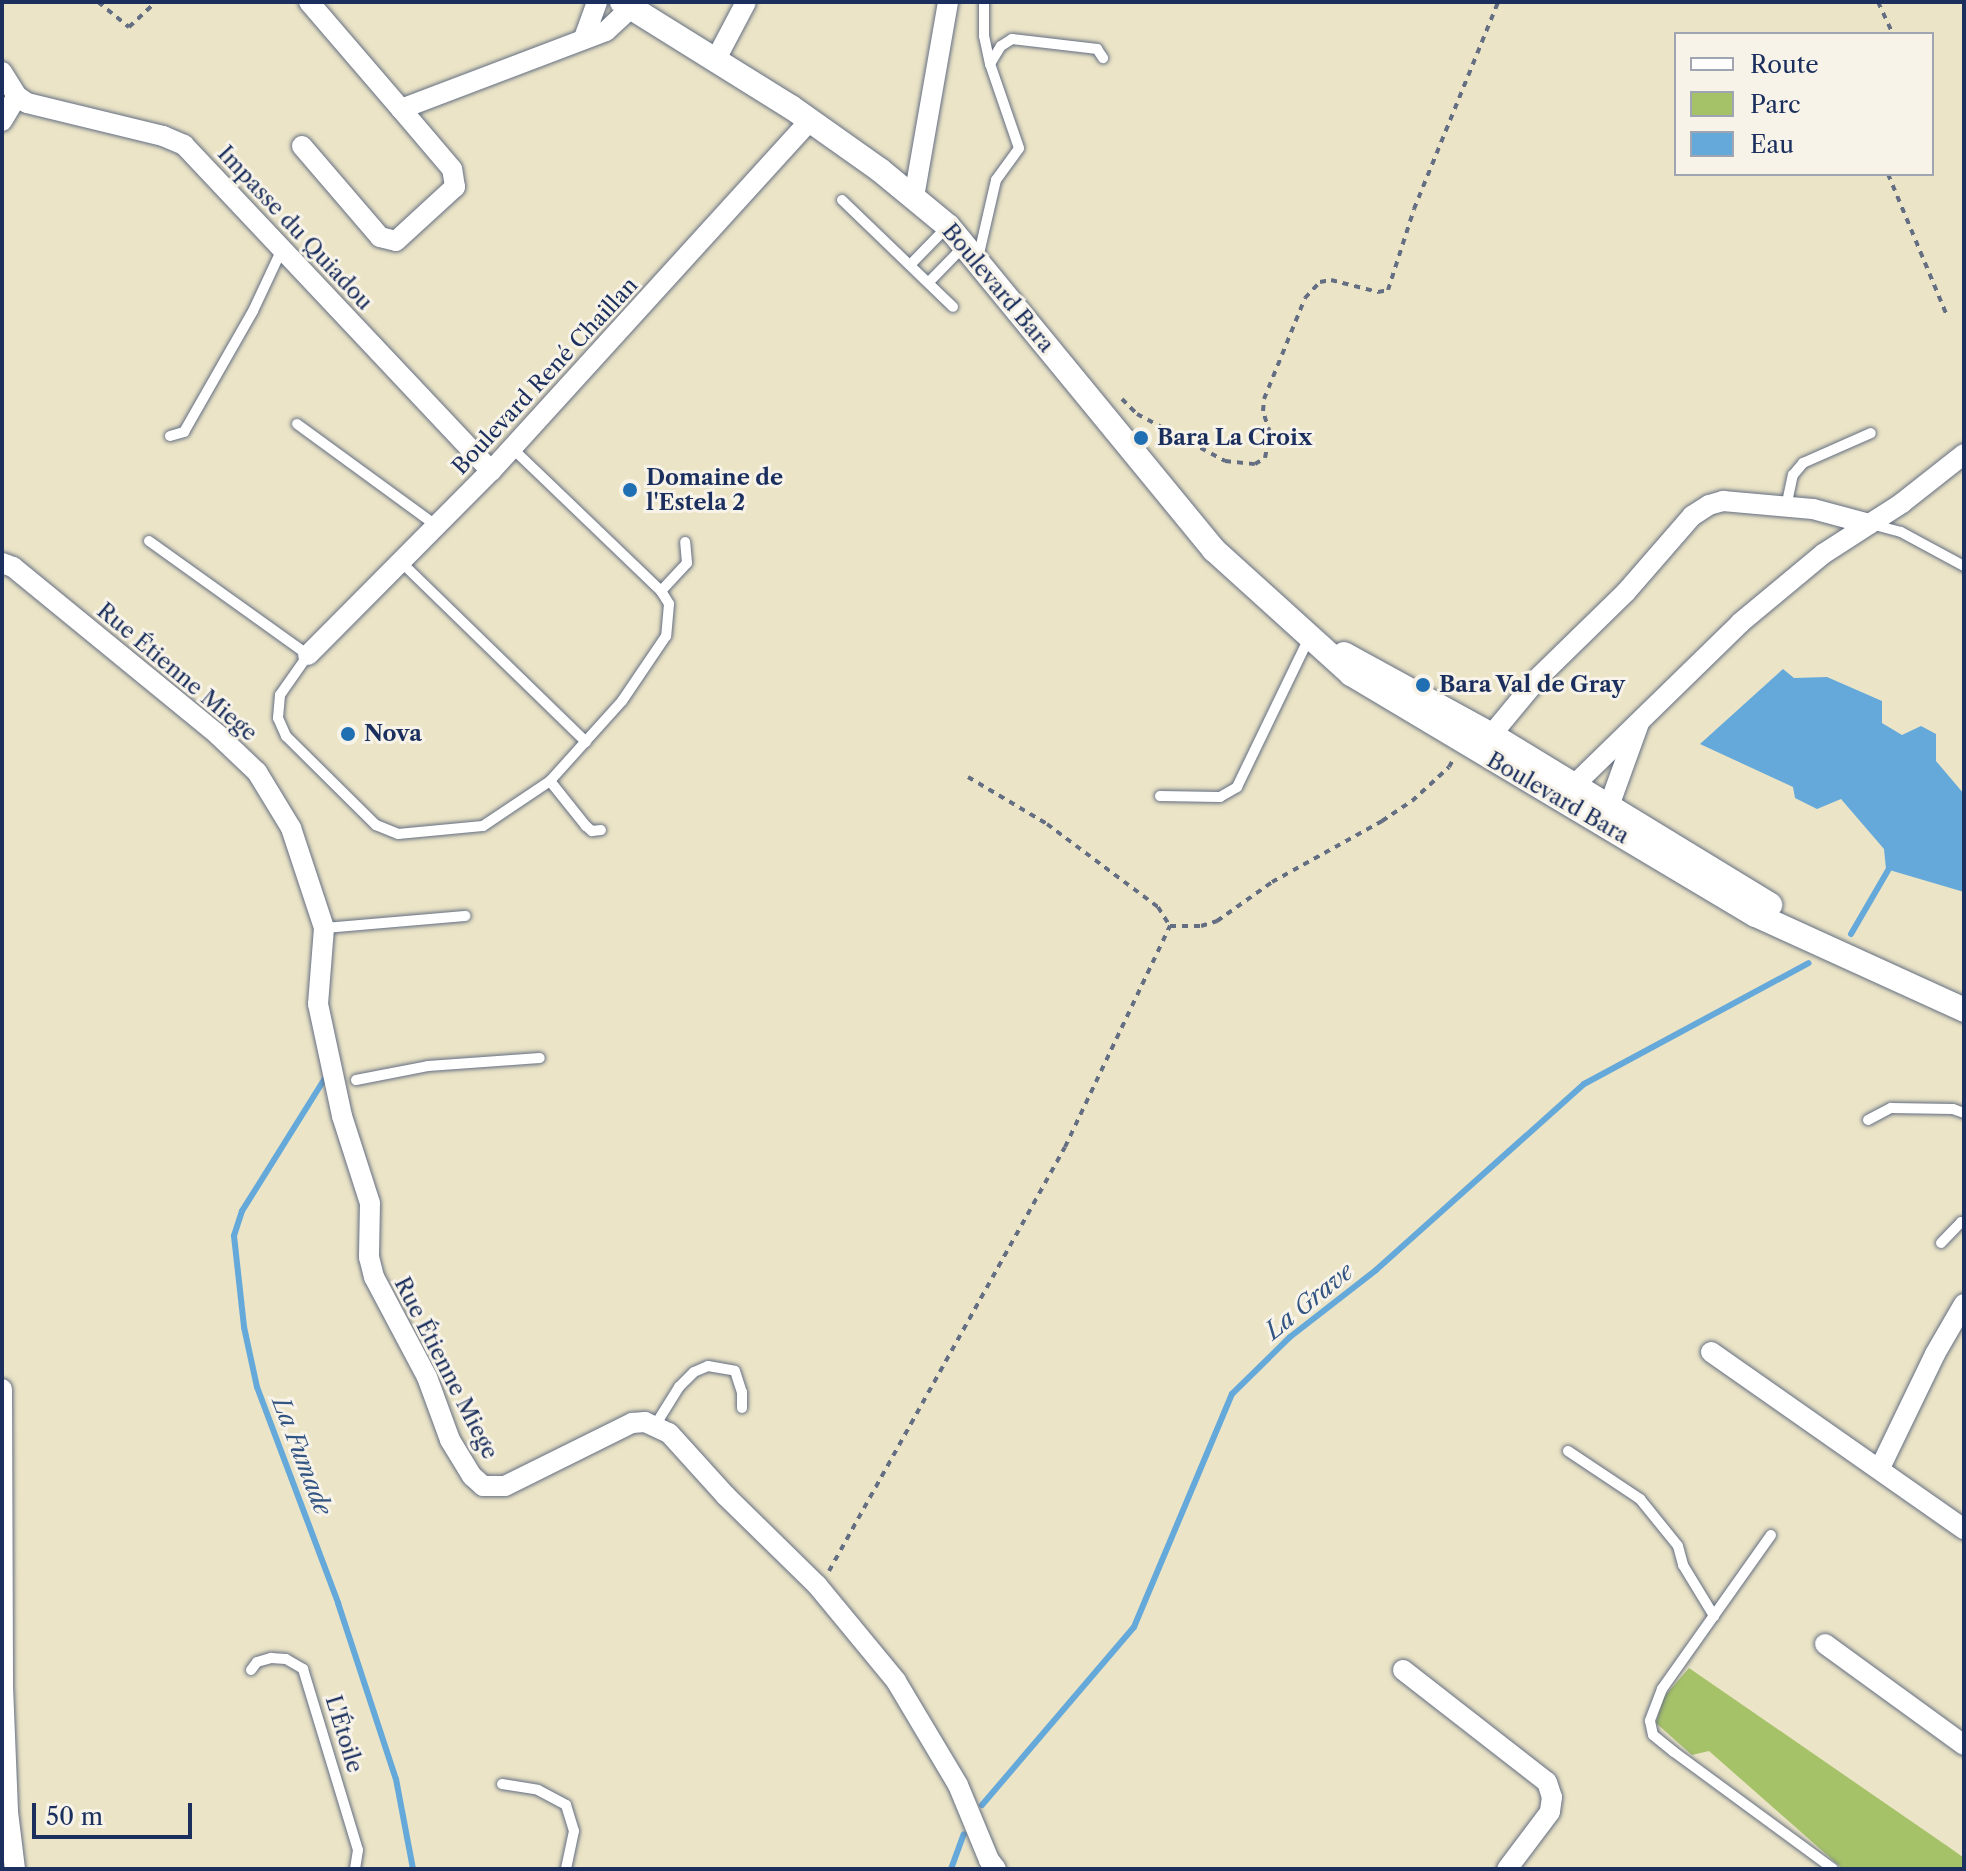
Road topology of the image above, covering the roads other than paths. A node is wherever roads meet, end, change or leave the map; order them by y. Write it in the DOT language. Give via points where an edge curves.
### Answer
graph roads {
  1 [pos="309,2"];
  2 [pos="597,2"];
  3 [pos="746,2"];
  4 [pos="948,2"];
  5 [pos="984,2"];
  6 [pos="627,5"];
  7 [pos="584,38"];
  8 [pos="1103,58"];
  9 [pos="716,59"];
  10 [pos="990,64"];
  11 [pos="2,72"];
  12 [pos="17,96"];
  13 [pos="401,109"];
  14 [pos="2,121"];
  15 [pos="810,121"];
  16 [pos="302,146"];
  17 [pos="914,197"];
  18 [pos="842,200"];
  19 [pos="948,226"];
  20 [pos="282,249"];
  21 [pos="972,251"];
  22 [pos="910,265"];
  23 [pos="929,282"];
  24 [pos="953,307"];
  25 [pos="297,424"];
  26 [pos="1871,433"];
  27 [pos="170,436"];
  28 [pos="512,448"];
  29 [pos="1964,454"];
  30 [pos="491,471"];
  31 [pos="1786,507"];
  32 [pos="1869,524"];
  33 [pos="437,526"];
  34 [pos="149,541"];
  35 [pos="685,542"];
  36 [pos="401,562"];
  37 [pos="2,563"];
  38 [pos="1964,566"];
  39 [pos="661,591"];
  40 [pos="1313,639"];
  41 [pos="308,655"];
  42 [pos="1640,719"];
  43 [pos="586,742"];
  44 [pos="1478,743"];
  45 [pos="550,781"];
  46 [pos="1567,792"];
  47 [pos="1160,796"];
  48 [pos="1604,814"];
  49 [pos="601,830"];
  50 [pos="465,916"];
  51 [pos="324,928"];
  52 [pos="1964,1010"];
  53 [pos="540,1058"];
  54 [pos="347,1082"];
  55 [pos="1964,1113"];
  56 [pos="1868,1120"];
  57 [pos="1964,1223"];
  58 [pos="1941,1243"];
  59 [pos="1964,1304"];
  60 [pos="1711,1352"];
  61 [pos="2,1389"];
  62 [pos="742,1408"];
  63 [pos="656,1424"];
  64 [pos="1568,1451"];
  65 [pos="1880,1468"];
  66 [pos="1964,1529"];
  67 [pos="1771,1535"];
  68 [pos="1714,1616"];
  69 [pos="1825,1644"];
  70 [pos="251,1670"];
  71 [pos="1403,1670"];
  72 [pos="1964,1745"];
  73 [pos="502,1784"];
  74 [pos="15,1869"];
  75 [pos="355,1869"];
  76 [pos="566,1869"];
  77 [pos="996,1869"];
  78 [pos="1507,1869"];
  79 [pos="1833,1869"];
  1 -- 13 [label="street"];
  2 -- 7 [label="street"];
  3 -- 9 [label="street"];
  4 -- 17 [label="street"];
  5 -- 10 [label="lane"];
  6 -- 7 [label="street" via="606,31"];
  6 -- 9 [label="street, Boulevard Bara"];
  7 -- 13 [label="street"];
  8 -- 10 [label="lane" via="1097,49 1012,39"];
  9 -- 15 [label="street, Boulevard Bara"];
  10 -- 21 [label="lane" via="1019,148 996,180"];
  11 -- 12 [label="street"];
  12 -- 14 [label="street"];
  12 -- 20 [label="street, Impasse du Quiadou" via="184,145"];
  13 -- 16 [label="street" via="452,169 455,187 396,241 380,237"];
  15 -- 17 [label="street, Boulevard Bara"];
  15 -- 28 [label="street, Boulevard René Chaillan"];
  17 -- 19 [label="street, Boulevard Bara"];
  18 -- 22 [label="lane"];
  19 -- 21 [label="street, Boulevard Bara"];
  19 -- 22 [label="lane"];
  20 -- 27 [label="lane" via="184,432"];
  20 -- 30 [label="street, Impasse du Quiadou"];
  21 -- 23 [label="lane"];
  21 -- 40 [label="street, Boulevard Bara" via="1214,550"];
  22 -- 23 [label="lane"];
  23 -- 24 [label="lane"];
  25 -- 33 [label="lane"];
  26 -- 31 [label="lane" via="1803,463 1793,475"];
  28 -- 30 [label="street, Boulevard René Chaillan"];
  28 -- 39 [label="lane"];
  29 -- 32 [label="street"];
  30 -- 33 [label="street, Boulevard René Chaillan"];
  31 -- 32 [label="street"];
  31 -- 44 [label="street" via="1723,501 1692,516 1626,592"];
  32 -- 38 [label="lane" via="1901,532"];
  32 -- 42 [label="street" via="1823,554 1740,623"];
  33 -- 36 [label="street, Boulevard René Chaillan"];
  34 -- 41 [label="lane"];
  35 -- 39 [label="lane" via="687,563"];
  36 -- 41 [label="street, Boulevard René Chaillan"];
  36 -- 43 [label="lane"];
  37 -- 51 [label="street, Rue Étienne Miege" via="175,698 257,772 291,828"];
  39 -- 43 [label="lane" via="669,604 666,636 622,701"];
  40 -- 44 [label="street, Boulevard Bara" via="1351,674"];
  40 -- 47 [label="lane" via="1237,787 1220,797"];
  41 -- 45 [label="lane" via="280,695 278,718 286,736 376,825 398,834 483,826"];
  42 -- 46 [label="street"];
  42 -- 48 [label="street"];
  43 -- 45 [label="lane"];
  44 -- 46 [label="street, Boulevard Bara"];
  45 -- 49 [label="lane" via="586,826"];
  46 -- 48 [label="street, Boulevard Bara"];
  48 -- 52 [label="street, Boulevard Bara" via="1756,915"];
  50 -- 51 [label="lane"];
  51 -- 54 [label="street, Rue Étienne Miege" via="318,1004"];
  53 -- 54 [label="lane" via="428,1066"];
  54 -- 63 [label="street, Rue Étienne Miege" via="342,1116 370,1203 374,1277 472,1476 483,1486 505,1486 632,1423"];
  55 -- 56 [label="lane" via="1891,1108"];
  57 -- 58 [label="lane"];
  59 -- 65 [label="street"];
  60 -- 65 [label="street"];
  61 -- 74 [label="street" via="3,1686"];
  62 -- 63 [label="lane" via="735,1371 708,1366 679,1387"];
  63 -- 77 [label="street" via="817,1585 896,1681 958,1785"];
  64 -- 68 [label="lane" via="1640,1499 1678,1546 1683,1565"];
  65 -- 66 [label="street"];
  67 -- 68 [label="lane"];
  68 -- 79 [label="lane" via="1654,1705 1653,1735"];
  69 -- 72 [label="street"];
  70 -- 75 [label="lane, L'Étoile" via="271,1658 303,1669 358,1850"];
  71 -- 78 [label="street" via="1547,1782 1550,1812"];
  73 -- 76 [label="lane" via="538,1790 566,1805 574,1831"];
}
